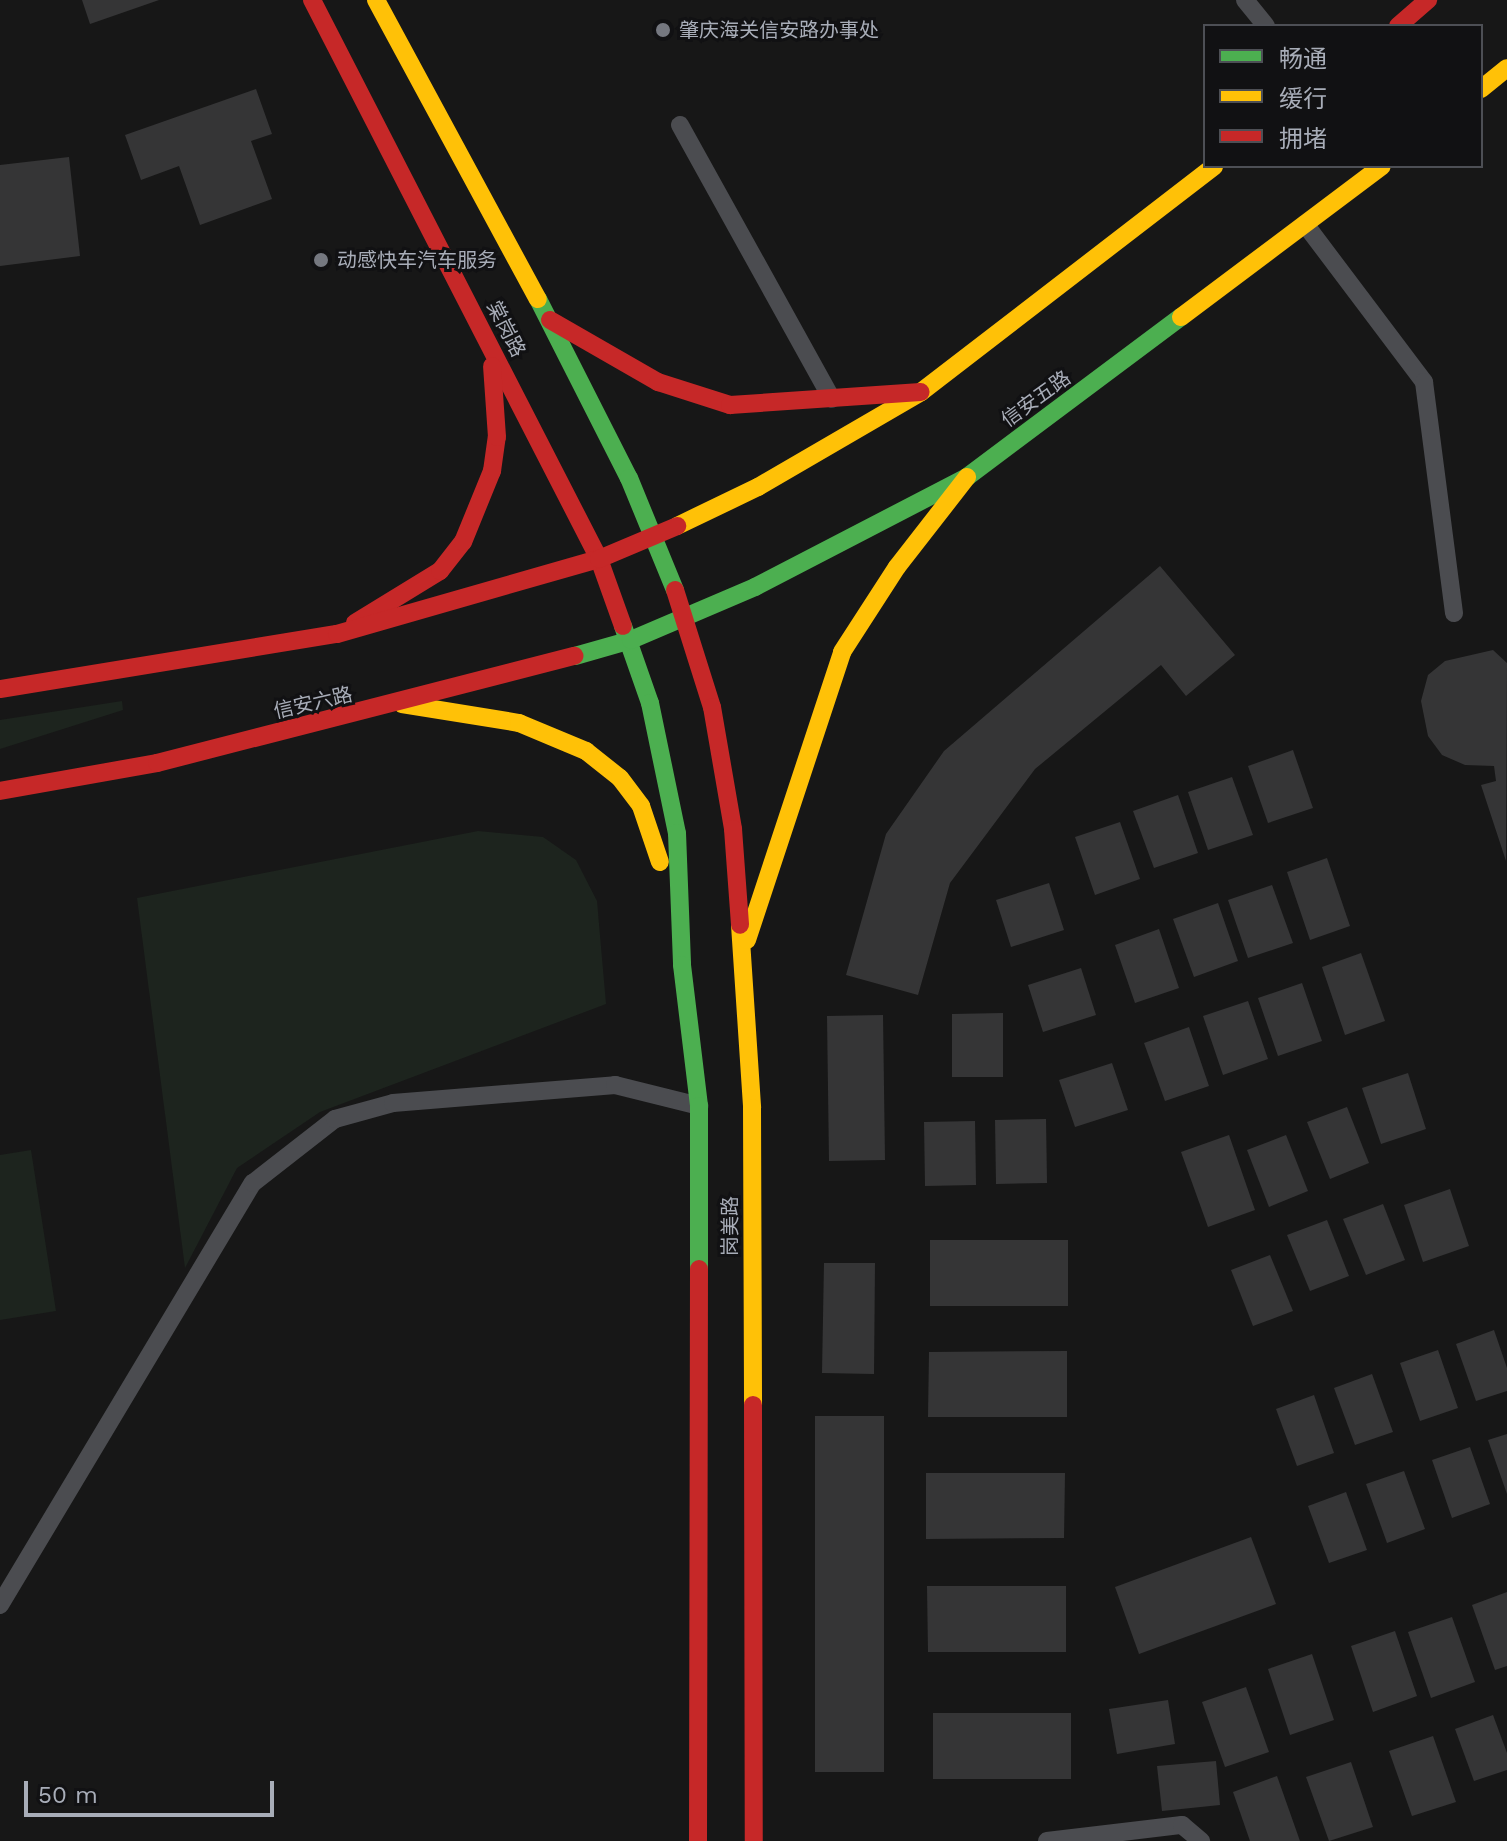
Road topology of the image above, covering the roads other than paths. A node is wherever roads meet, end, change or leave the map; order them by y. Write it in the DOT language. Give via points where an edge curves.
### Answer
graph roads {
  1 [pos="312,0"];
  2 [pos="376,0"];
  3 [pos="1245,0"];
  4 [pos="1428,0"];
  5 [pos="1264,24"];
  6 [pos="1400,24"];
  7 [pos="1507,68"];
  8 [pos="1483,87"];
  9 [pos="680,125"];
  10 [pos="1211,168"];
  11 [pos="1379,168"];
  12 [pos="1305,224"];
  13 [pos="550,320"];
  14 [pos="489,344"];
  15 [pos="921,392"];
  16 [pos="832,399"];
  17 [pos="967,477"];
  18 [pos="656,536"];
  19 [pos="599,559"];
  20 [pos="1454,613"];
  21 [pos="686,617"];
  22 [pos="337,634"];
  23 [pos="631,640"];
  24 [pos="0,689"];
  25 [pos="402,704"];
  26 [pos="0,791"];
  27 [pos="682,965"];
  28 [pos="739,965"];
  29 [pos="699,1106"];
  30 [pos="0,1605"];
  31 [pos="698,1841"];
  32 [pos="754,1841"];
  33 [pos="1047,1841"];
  34 [pos="1201,1841"];
  1 -- 14 [label="main road, 棠岗路" via="398,152"];
  2 -- 13 [label="main road, 棠岗路" via="436,131"];
  3 -- 5 [label="lane"];
  4 -- 6 [label="main road"];
  7 -- 8 [label="main road"];
  9 -- 16 [label="lane"];
  10 -- 15 [label="main road"];
  11 -- 12 [label="main road, 信安五路"];
  12 -- 17 [label="main road, 信安五路"];
  12 -- 20 [label="lane" via="1424,382"];
  13 -- 16 [label="main road" via="687,395 730,405"];
  13 -- 18 [label="main road, 棠岗路"];
  14 -- 19 [label="main road, 棠岗路"];
  14 -- 22 [label="main road" via="497,437 492,471 463,542 440,571"];
  15 -- 16 [label="main road"];
  15 -- 18 [label="main road" via="758,487"];
  17 -- 21 [label="main road, 信安五路"];
  17 -- 28 [label="main road" via="869,608 832,672"];
  18 -- 19 [label="main road"];
  18 -- 21 [label="main road, 棠岗路"];
  19 -- 22 [label="main road"];
  19 -- 23 [label="main road, 棠岗路"];
  21 -- 23 [label="main road, 信安五路"];
  21 -- 28 [label="main road, 岗美路" via="712,707"];
  22 -- 24 [label="main road"];
  23 -- 25 [label="main road, 信安六路"];
  23 -- 27 [label="main road, 岗美路" via="684,832"];
  25 -- 26 [label="main road, 信安六路" via="157,763"];
  25 -- 27 [label="main road" via="519,723 586,751 620,778 641,806 658,851"];
  27 -- 29 [label="main road, 岗美路"];
  28 -- 32 [label="main road, 岗美路" via="752,1108"];
  29 -- 30 [label="lane" via="615,1085 393,1103 335,1119 253,1183"];
  29 -- 31 [label="main road, 岗美路"];
  33 -- 34 [label="lane" via="1182,1825"];
}
